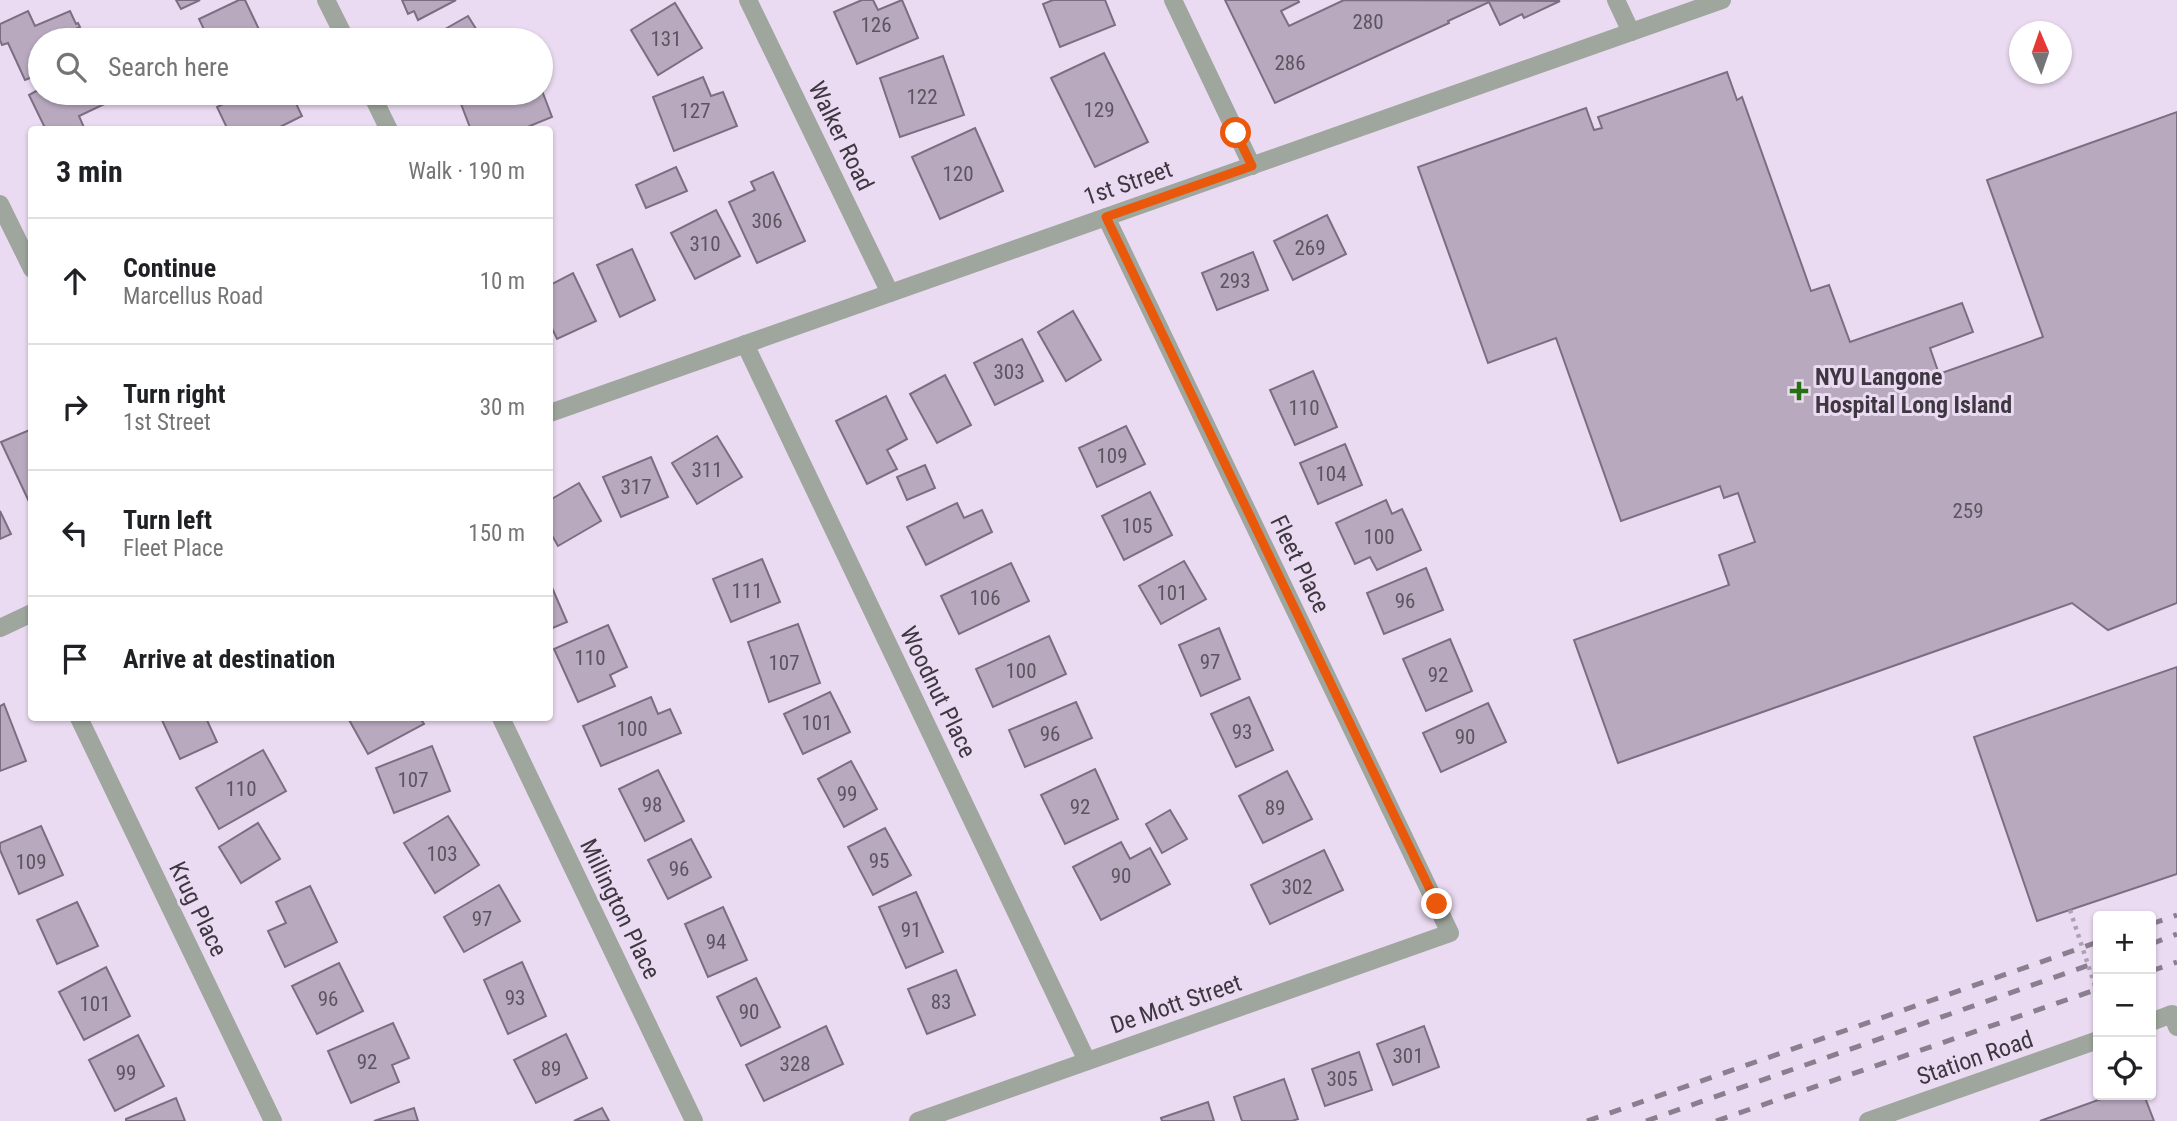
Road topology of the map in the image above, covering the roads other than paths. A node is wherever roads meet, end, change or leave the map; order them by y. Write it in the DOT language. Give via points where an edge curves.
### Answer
graph roads {
  1 [pos="326,0"];
  2 [pos="748,0"];
  3 [pos="1173,0"];
  4 [pos="1616,0"];
  5 [pos="1722,0"];
  6 [pos="340,28"];
  7 [pos="1631,32"];
  8 [pos="377,105"];
  9 [pos="386,126"];
  10 [pos="1252,166"];
  11 [pos="0,204"];
  12 [pos="1106,217"];
  13 [pos="28,262"];
  14 [pos="890,293"];
  15 [pos="745,344"];
  16 [pos="553,413"];
  17 [pos="28,616"];
  18 [pos="0,628"];
  19 [pos="80,721"];
  20 [pos="502,721"];
  21 [pos="1450,933"];
  22 [pos="2175,1021"];
  23 [pos="2156,1022"];
  24 [pos="2093,1042"];
  25 [pos="1087,1061"];
  26 [pos="273,1121"];
  27 [pos="694,1121"];
  28 [pos="918,1121"];
  29 [pos="1868,1121"];
  1 -- 6 [label="street"];
  2 -- 14 [label="street, Walker Road"];
  3 -- 10 [label="street"];
  4 -- 7 [label="street"];
  5 -- 7 [label="street, 1st Street"];
  7 -- 10 [label="street, 1st Street"];
  8 -- 9 [label="street"];
  10 -- 12 [label="street, 1st Street"];
  11 -- 13 [label="street"];
  12 -- 14 [label="street, 1st Street"];
  12 -- 21 [label="street, Fleet Place"];
  14 -- 15 [label="street, 1st Street"];
  15 -- 16 [label="street, 1st Street"];
  15 -- 25 [label="street, Woodnut Place"];
  17 -- 18 [label="street"];
  19 -- 26 [label="street, Krug Place"];
  20 -- 27 [label="street, Millington Place"];
  21 -- 25 [label="street, De Mott Street"];
  22 -- 23 [label="street"];
  24 -- 29 [label="street, Station Road"];
  25 -- 28 [label="street, De Mott Street"];
}
